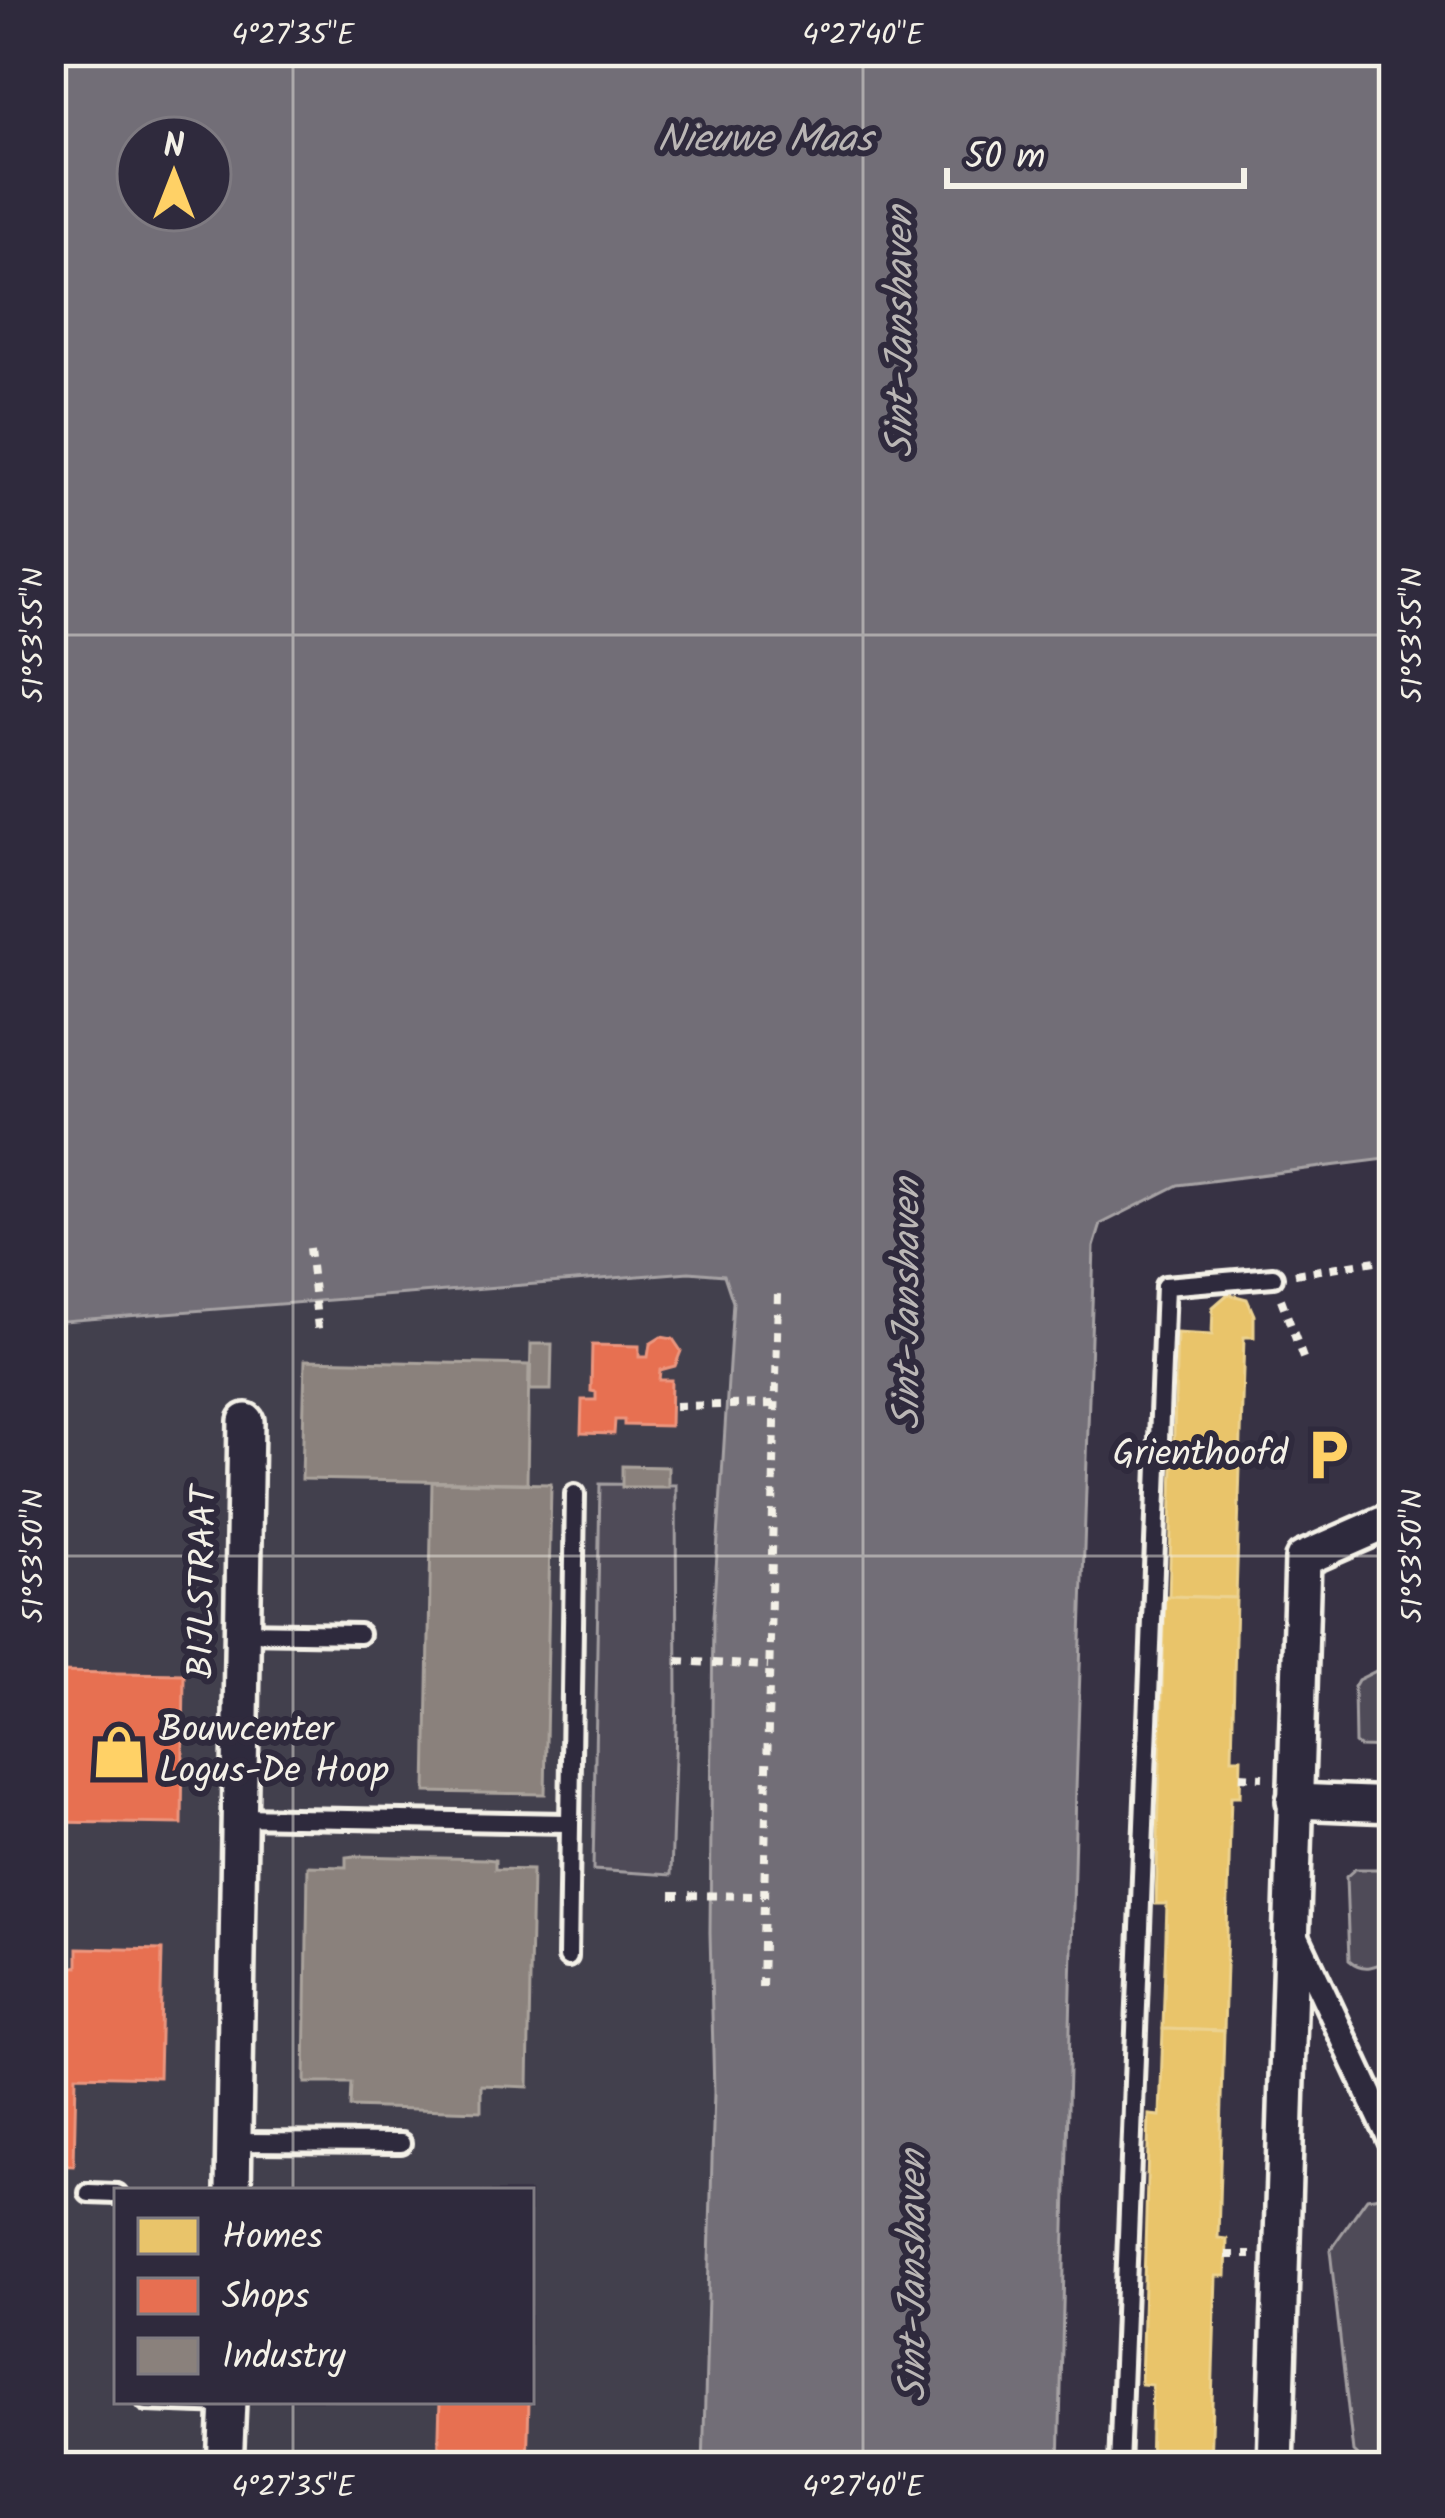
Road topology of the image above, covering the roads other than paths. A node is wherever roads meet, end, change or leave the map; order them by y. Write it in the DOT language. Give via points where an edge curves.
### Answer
graph roads {
  1 [pos="1273,1277"];
  2 [pos="246,1421"];
  3 [pos="575,1494"];
  4 [pos="1394,1519"];
  5 [pos="241,1632"];
  6 [pos="359,1634"];
  7 [pos="1294,1801"];
  8 [pos="1394,1804"];
  9 [pos="240,1817"];
  10 [pos="568,1823"];
  11 [pos="1289,1922"];
  12 [pos="568,1958"];
  13 [pos="234,2143"];
  14 [pos="401,2143"];
  15 [pos="1394,2146"];
  16 [pos="233,2188"];
  17 [pos="89,2193"];
  18 [pos="114,2194"];
  19 [pos="228,2404"];
  20 [pos="225,2467"];
  21 [pos="1119,2467"];
  22 [pos="1275,2467"];
  1 -- 21 [label="lane" via="1166,1286"];
  2 -- 5 [label="street, BIJLSTRAAT"];
  3 -- 10 [label="lane"];
  4 -- 7 [label="street" via="1303,1559"];
  5 -- 6 [label="lane"];
  5 -- 9 [label="street, BIJLSTRAAT"];
  7 -- 8 [label="street"];
  7 -- 11 [label="street"];
  9 -- 10 [label="lane"];
  9 -- 13 [label="street, BIJLSTRAAT"];
  10 -- 12 [label="lane"];
  11 -- 15 [label="street"];
  11 -- 22 [label="street"];
  13 -- 14 [label="lane"];
  13 -- 16 [label="street, BIJLSTRAAT"];
  17 -- 18 [label="lane"];
  19 -- 20 [label="street"];
}
